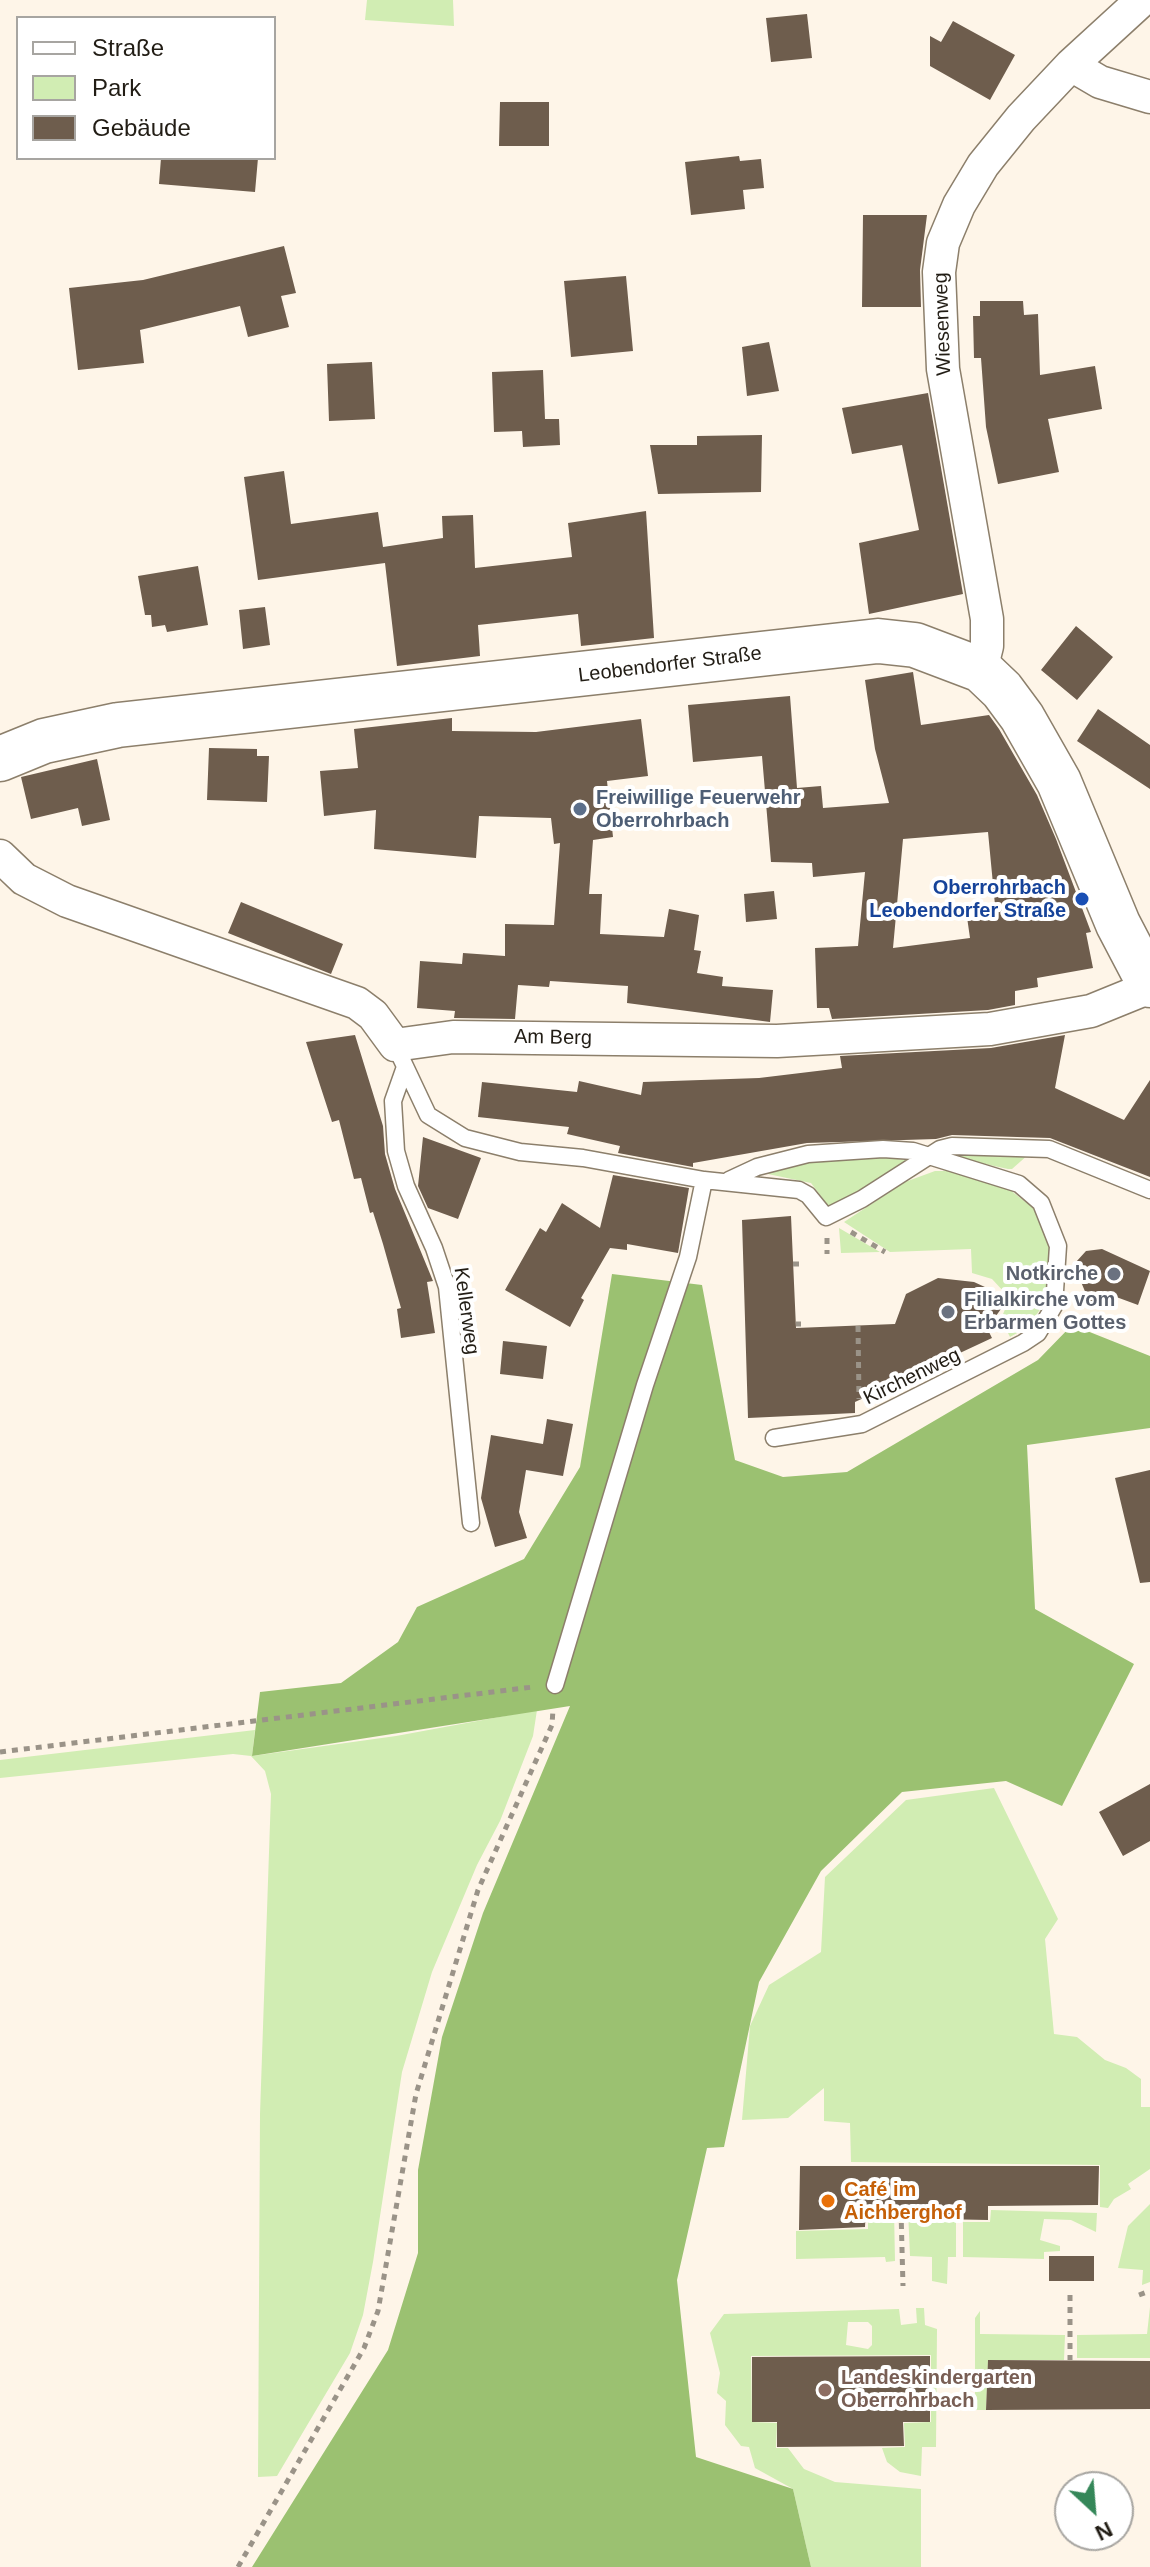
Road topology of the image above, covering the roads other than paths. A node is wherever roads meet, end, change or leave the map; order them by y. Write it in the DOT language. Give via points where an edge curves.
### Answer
graph roads {
  1 [pos="1142,0"];
  2 [pos="1071,65"];
  3 [pos="1150,97"];
  4 [pos="981,670"];
  5 [pos="0,759"];
  6 [pos="0,856"];
  7 [pos="1150,986"];
  8 [pos="400,1056"];
  9 [pos="929,1156"];
  10 [pos="704,1180"];
  11 [pos="727,1181"];
  12 [pos="1150,1190"];
  13 [pos="774,1438"];
  14 [pos="471,1523"];
  15 [pos="555,1685"];
  1 -- 2 [label="street, Wiesenweg"];
  2 -- 3 [label="street" via="1100,82"];
  2 -- 4 [label="street, Wiesenweg" via="983,165 943,243 943,369 987,619"];
  4 -- 5 [label="main road, Leobendorfer Straße" via="915,645 878,641 118,725 44,741"];
  4 -- 7 [label="main road, Leobendorfer Straße" via="1002,690 1040,747"];
  6 -- 8 [label="street" via="24,879 67,901 357,1003 373,1015"];
  7 -- 8 [label="street, Am Berg" via="1091,1011 1024,1026 777,1041 453,1037"];
  8 -- 10 [label="lane, Kirchenweg" via="428,1115 465,1138 520,1152"];
  8 -- 14 [label="lane, Kellerweg" via="393,1101 396,1151 447,1287"];
  9 -- 11 [label="lane, Kirchenweg" via="899,1149 825,1152 757,1167"];
  9 -- 11 [label="lane, Kirchenweg" via="826,1217 799,1190"];
  9 -- 12 [label="lane, Kirchenweg" via="952,1146 1049,1149"];
  9 -- 13 [label="lane, Kirchenweg" via="1005,1177 1041,1203 1058,1246 1054,1306 1038,1333 1023,1343 862,1424"];
  10 -- 11 [label="lane, Kirchenweg"];
  10 -- 15 [label="lane" via="688,1257"];
}
